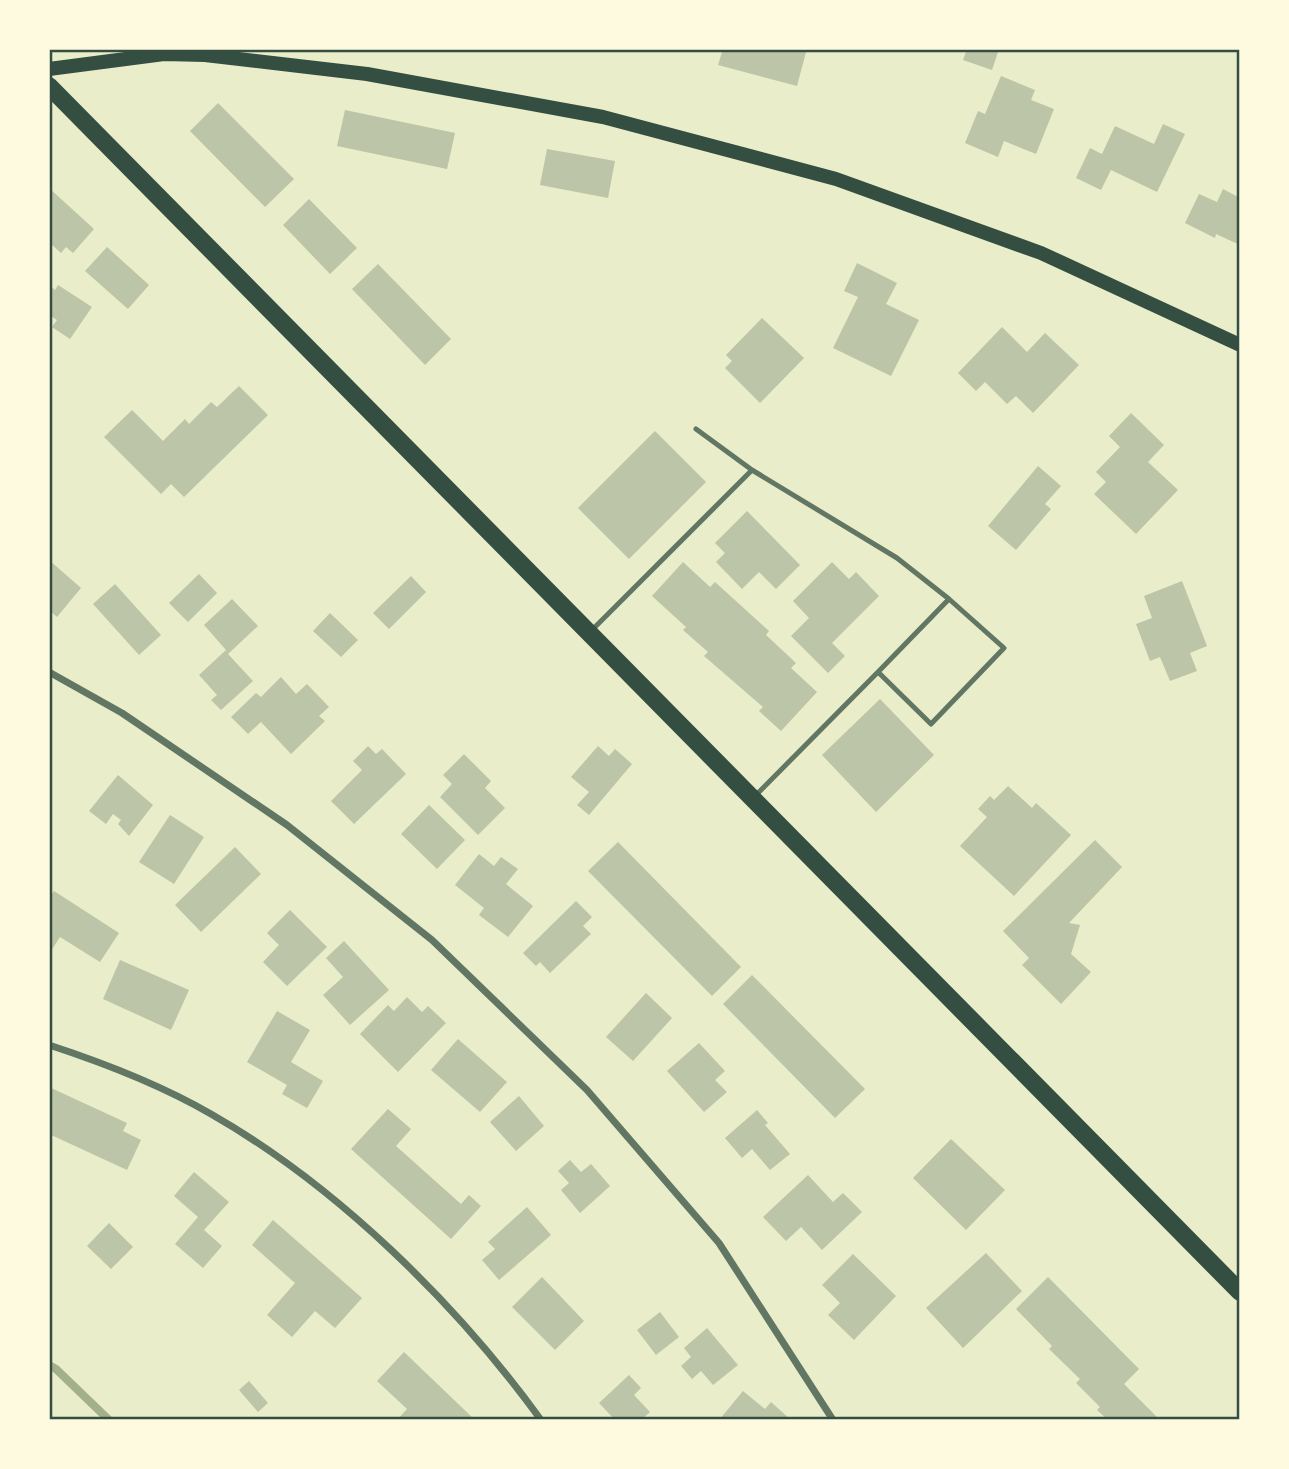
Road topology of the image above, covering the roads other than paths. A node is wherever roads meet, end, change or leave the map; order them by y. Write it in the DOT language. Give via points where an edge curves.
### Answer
graph roads {
  1 [pos="204,52"];
  2 [pos="49,69"];
  3 [pos="49,86"];
  4 [pos="1240,345"];
  5 [pos="696,429"];
  6 [pos="752,470"];
  7 [pos="949,599"];
  8 [pos="589,633"];
  9 [pos="49,672"];
  10 [pos="878,673"];
  11 [pos="752,799"];
  12 [pos="49,1045"];
  13 [pos="1240,1292"];
  14 [pos="541,1420"];
  15 [pos="833,1420"];
  1 -- 2 [label="main road"];
  1 -- 4 [label="main road" via="366,74 603,117 836,179 1041,253"];
  3 -- 8 [label="main road"];
  5 -- 6 [label="lane"];
  6 -- 7 [label="lane" via="897,558"];
  6 -- 8 [label="lane"];
  7 -- 10 [label="lane"];
  7 -- 10 [label="lane" via="1004,648 931,724"];
  8 -- 11 [label="main road"];
  9 -- 15 [label="street" via="122,713 287,825 432,940 587,1090 719,1243"];
  10 -- 11 [label="lane"];
  11 -- 13 [label="main road"];
  12 -- 14 [label="street" via="210,1114 337,1200 429,1287"];
}
